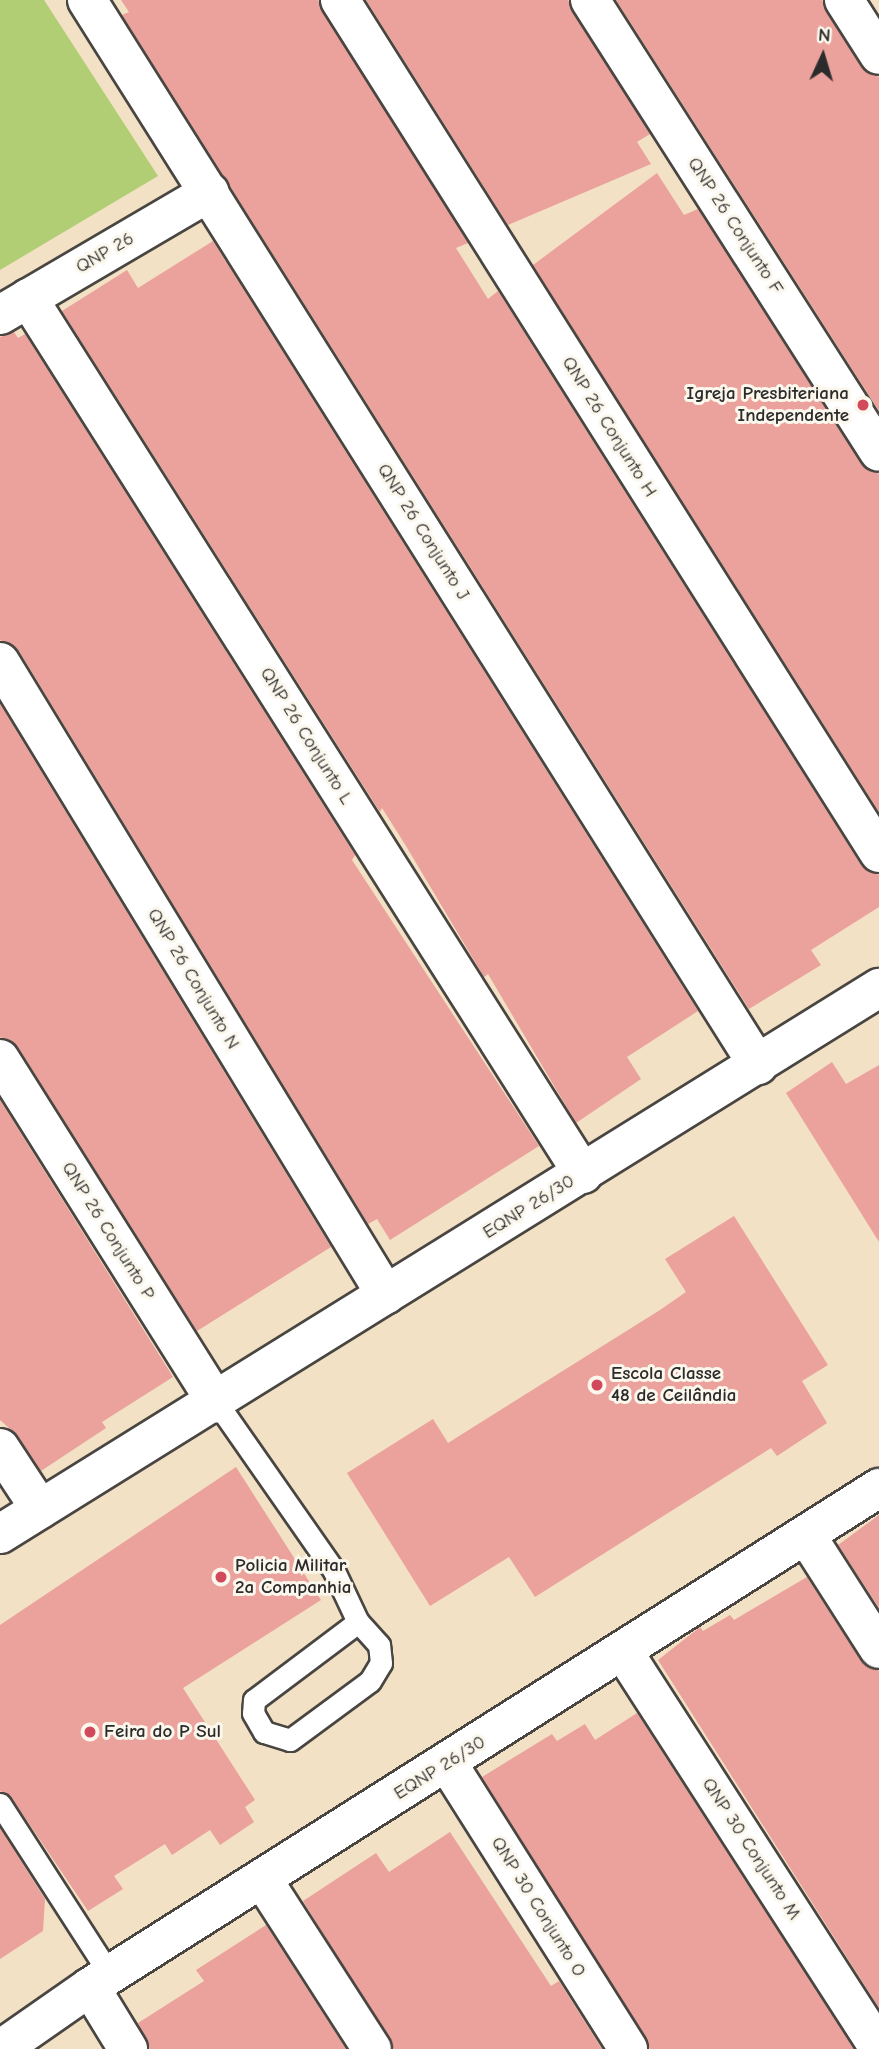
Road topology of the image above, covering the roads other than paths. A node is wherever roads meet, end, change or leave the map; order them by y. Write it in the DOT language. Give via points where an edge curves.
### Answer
graph roads {
  1 [pos="86,0"];
  2 [pos="340,0"];
  3 [pos="590,0"];
  4 [pos="844,0"];
  5 [pos="879,55"];
  6 [pos="210,192"];
  7 [pos="14,306"];
  8 [pos="879,453"];
  9 [pos="0,662"];
  10 [pos="879,853"];
  11 [pos="879,988"];
  12 [pos="0,1059"];
  13 [pos="758,1065"];
  14 [pos="583,1174"];
  15 [pos="386,1295"];
  16 [pos="217,1403"];
  17 [pos="0,1448"];
  18 [pos="879,1488"];
  19 [pos="40,1509"];
  20 [pos="0,1534"];
  21 [pos="806,1535"];
  22 [pos="358,1622"];
  23 [pos="879,1649"];
  24 [pos="623,1651"];
  25 [pos="448,1764"];
  26 [pos="0,1804"];
  27 [pos="263,1880"];
  28 [pos="100,1981"];
  29 [pos="879,2048"];
  30 [pos="1,2049"];
  31 [pos="128,2049"];
  32 [pos="372,2049"];
  33 [pos="628,2049"];
  1 -- 6 [label="street, QNP 26 Conjunto J"];
  2 -- 10 [label="street, QNP 26 Conjunto H"];
  3 -- 8 [label="street, QNP 26 Conjunto F"];
  4 -- 5 [label="street"];
  6 -- 7 [label="street, QNP 26"];
  6 -- 13 [label="street, QNP 26 Conjunto J"];
  7 -- 14 [label="street, QNP 26 Conjunto L"];
  9 -- 15 [label="street, QNP 26 Conjunto N"];
  11 -- 13 [label="street, EQNP 26/30"];
  12 -- 16 [label="street, QNP 26 Conjunto P"];
  13 -- 14 [label="street, EQNP 26/30"];
  14 -- 15 [label="street, EQNP 26/30"];
  15 -- 16 [label="street, EQNP 26/30"];
  16 -- 19 [label="street, EQNP 26/30"];
  16 -- 22 [label="lane" via="334,1571"];
  17 -- 19 [label="street"];
  18 -- 21 [label="street, EQNP 26/30"];
  19 -- 20 [label="street, EQNP 26/30"];
  21 -- 23 [label="street"];
  21 -- 24 [label="street, EQNP 26/30"];
  22 -- 22 [label="lane" via="379,1645 381,1663 370,1681 290,1740 264,1732 253,1713 254,1700"];
  24 -- 25 [label="street, EQNP 26/30"];
  24 -- 29 [label="street, QNP 30 Conjunto M"];
  25 -- 27 [label="street, EQNP 26/30"];
  25 -- 33 [label="street, QNP 30 Conjunto O"];
  26 -- 28 [label="lane"];
  27 -- 28 [label="street, EQNP 26/30"];
  27 -- 32 [label="street"];
  28 -- 30 [label="street, EQNP 26/30"];
  28 -- 31 [label="street"];
}
